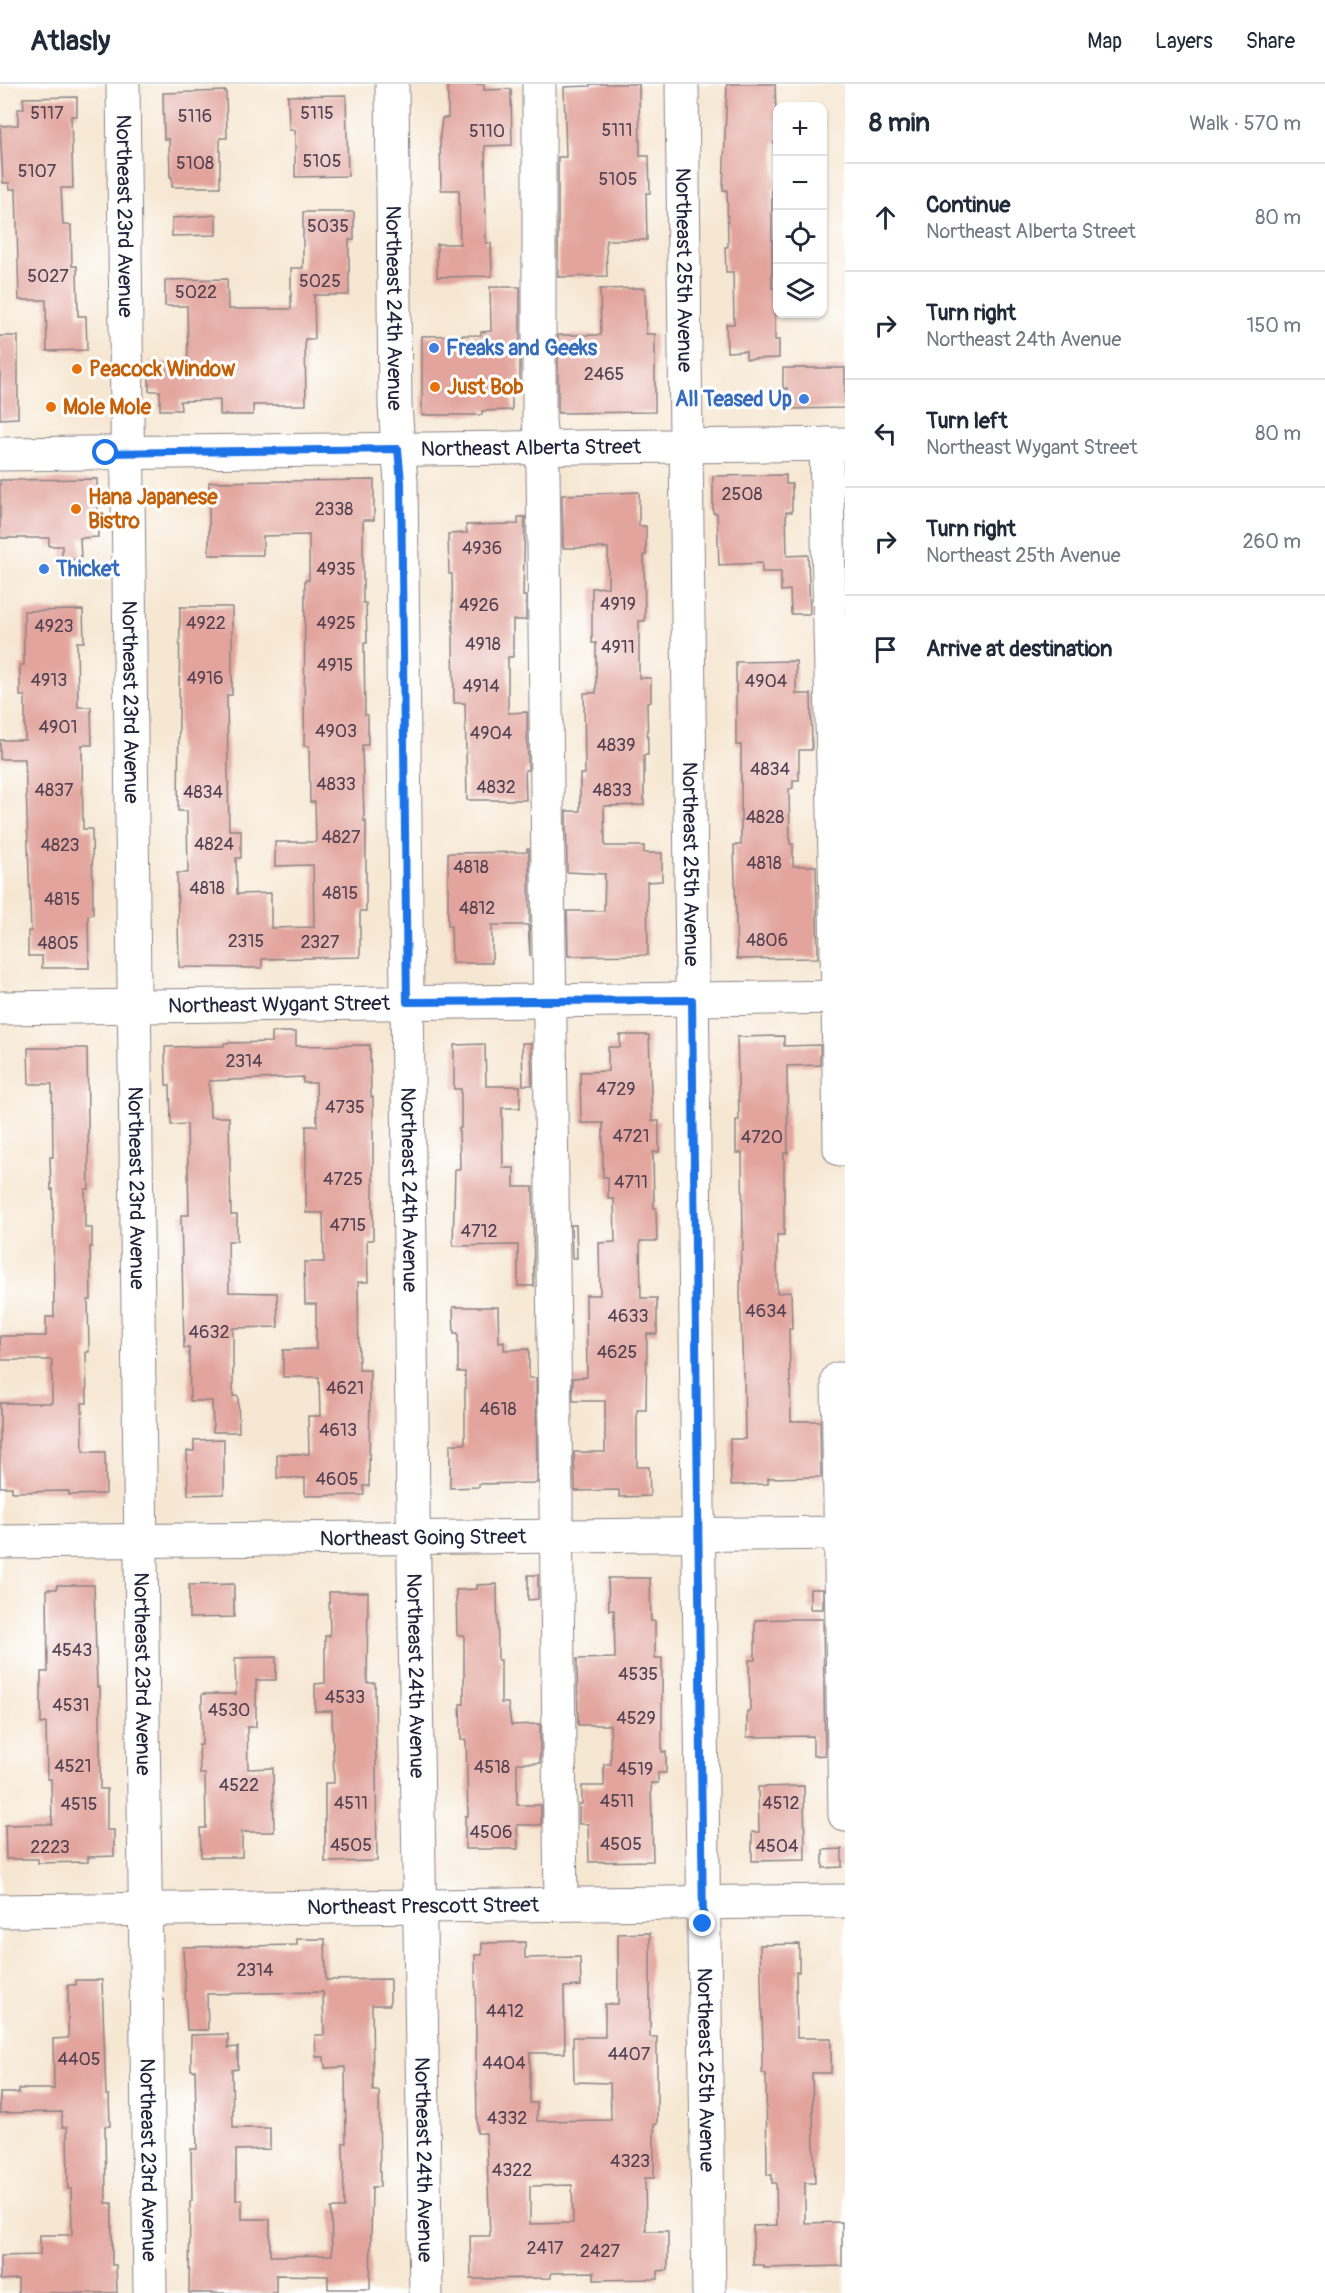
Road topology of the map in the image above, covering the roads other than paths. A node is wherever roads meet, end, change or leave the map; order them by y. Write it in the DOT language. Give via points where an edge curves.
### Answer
graph roads {
  1 [pos="123,84"];
  2 [pos="392,84"];
  3 [pos="539,84"];
  4 [pos="682,84"];
  5 [pos="836,444"];
  6 [pos="685,446"];
  7 [pos="542,447"];
  8 [pos="398,449"];
  9 [pos="127,453"];
  10 [pos="0,454"];
  11 [pos="842,997"];
  12 [pos="692,1000"];
  13 [pos="550,1001"];
  14 [pos="407,1002"];
  15 [pos="134,1006"];
  16 [pos="0,1008"];
  17 [pos="840,1149"];
  18 [pos="838,1379"];
  19 [pos="844,1533"];
  20 [pos="698,1534"];
  21 [pos="556,1536"];
  22 [pos="413,1537"];
  23 [pos="141,1540"];
  24 [pos="0,1542"];
  25 [pos="845,1815"];
  26 [pos="845,1901"];
  27 [pos="703,1903"];
  28 [pos="561,1904"];
  29 [pos="419,1906"];
  30 [pos="144,1910"];
  31 [pos="0,1911"];
  32 [pos="150,2293"];
  33 [pos="426,2293"];
  34 [pos="709,2293"];
  1 -- 9 [label="street, Northeast 23rd Avenue"];
  2 -- 8 [label="street, Northeast 24th Avenue"];
  3 -- 7 [label="street"];
  4 -- 6 [label="street, Northeast 25th Avenue"];
  5 -- 6 [label="street, Northeast Alberta Street"];
  5 -- 11 [label="street"];
  6 -- 7 [label="street, Northeast Alberta Street"];
  6 -- 12 [label="street, Northeast 25th Avenue"];
  7 -- 8 [label="street, Northeast Alberta Street"];
  7 -- 13 [label="street"];
  8 -- 9 [label="street, Northeast Alberta Street"];
  8 -- 14 [label="street, Northeast 24th Avenue"];
  9 -- 10 [label="street, Northeast Alberta Street"];
  9 -- 15 [label="street, Northeast 23rd Avenue"];
  11 -- 12 [label="street, Northeast Wygant Street"];
  11 -- 17 [label="street"];
  12 -- 13 [label="street, Northeast Wygant Street"];
  12 -- 20 [label="street, Northeast 25th Avenue"];
  13 -- 14 [label="street, Northeast Wygant Street"];
  13 -- 21 [label="street"];
  14 -- 15 [label="street, Northeast Wygant Street"];
  14 -- 22 [label="street, Northeast 24th Avenue"];
  15 -- 16 [label="street, Northeast Wygant Street"];
  15 -- 23 [label="street, Northeast 23rd Avenue"];
  18 -- 19 [label="street"];
  19 -- 20 [label="street, Northeast Going Street"];
  19 -- 25 [label="street"];
  20 -- 21 [label="street, Northeast Going Street"];
  20 -- 27 [label="street, Northeast 25th Avenue"];
  21 -- 22 [label="street, Northeast Going Street"];
  21 -- 28 [label="street"];
  22 -- 23 [label="street, Northeast Going Street"];
  22 -- 29 [label="street, Northeast 24th Avenue"];
  23 -- 24 [label="street, Northeast Going Street"];
  23 -- 30 [label="street, Northeast 23rd Avenue"];
  26 -- 27 [label="street, Northeast Prescott Street"];
  27 -- 28 [label="street, Northeast Prescott Street"];
  27 -- 34 [label="street, Northeast 25th Avenue"];
  28 -- 29 [label="street, Northeast Prescott Street"];
  29 -- 30 [label="street, Northeast Prescott Street"];
  29 -- 33 [label="street, Northeast 24th Avenue"];
  30 -- 31 [label="street, Northeast Prescott Street"];
  30 -- 32 [label="street, Northeast 23rd Avenue"];
}
